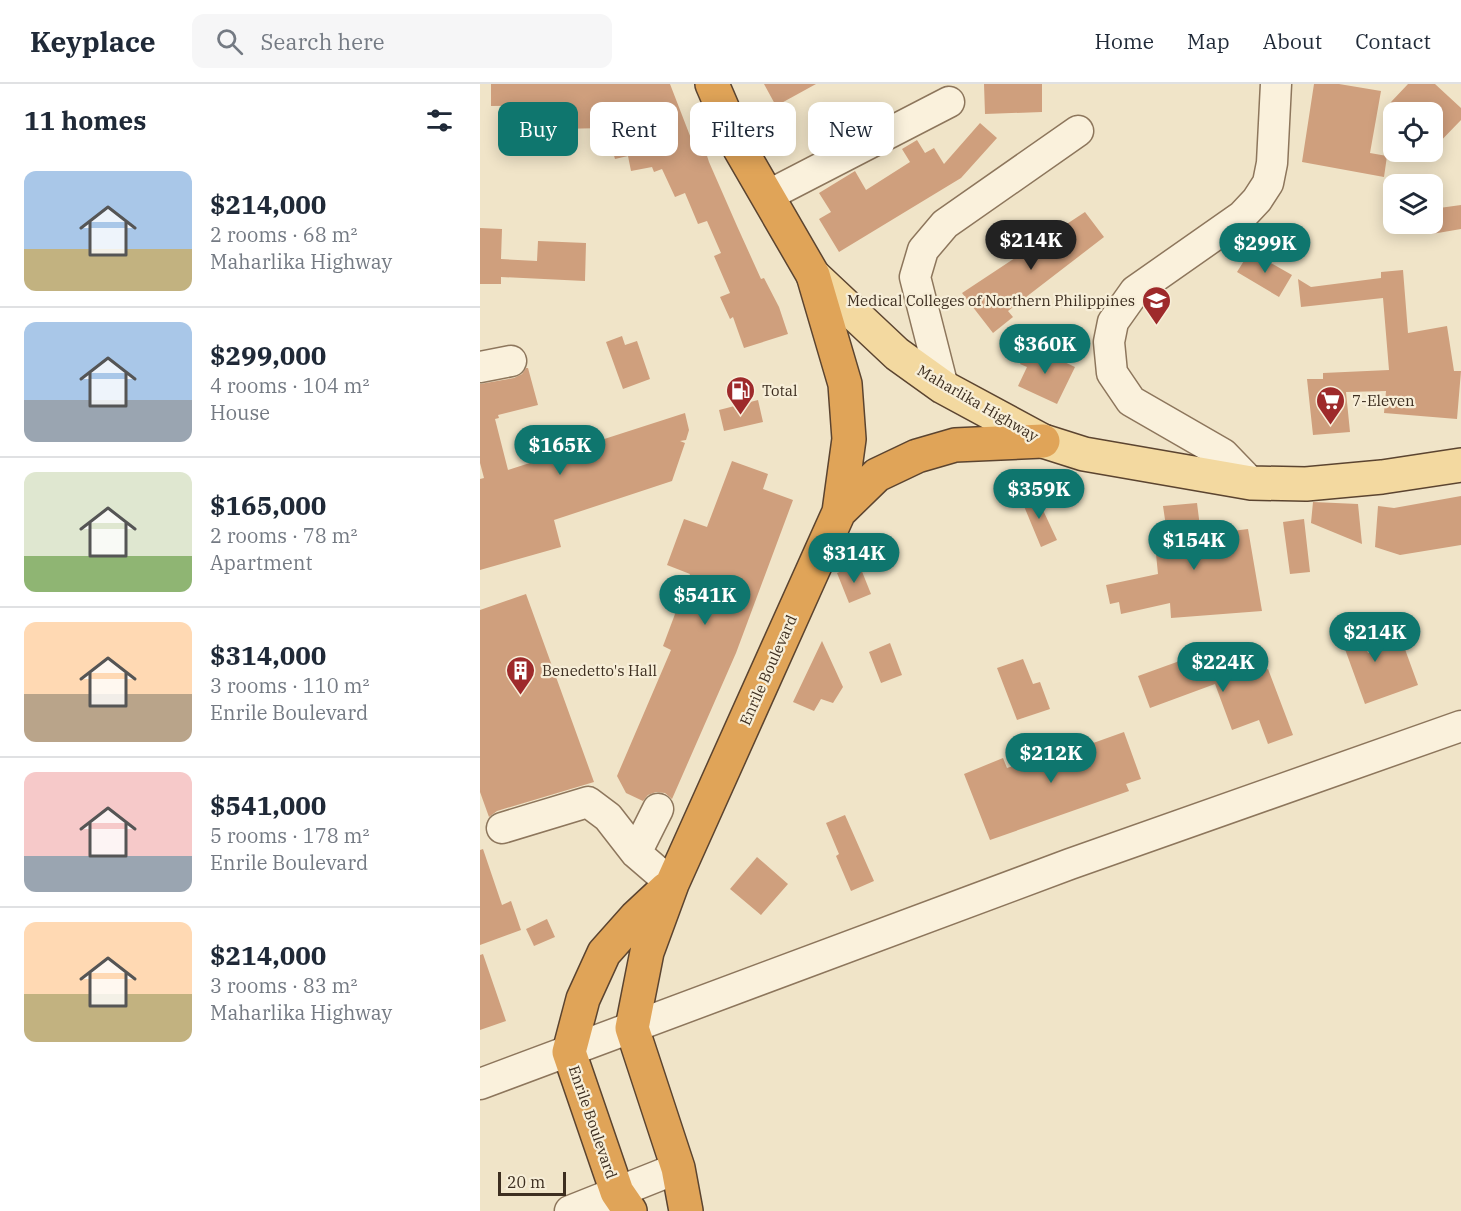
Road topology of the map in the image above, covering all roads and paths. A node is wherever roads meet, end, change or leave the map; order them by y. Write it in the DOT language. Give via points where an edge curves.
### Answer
graph roads {
  1 [pos="712,84"];
  2 [pos="1276,84"];
  3 [pos="949,102"];
  4 [pos="1078,131"];
  5 [pos="766,196"];
  6 [pos="813,275"];
  7 [pos="511,361"];
  8 [pos="480,367"];
  9 [pos="943,387"];
  10 [pos="1043,441"];
  11 [pos="1461,465"];
  12 [pos="1251,483"];
  13 [pos="838,512"];
  14 [pos="1461,726"];
  15 [pos="658,809"];
  16 [pos="502,828"];
  17 [pos="636,853"];
  18 [pos="672,884"];
  19 [pos="632,1028"];
  20 [pos="569,1052"];
  21 [pos="480,1084"];
  22 [pos="678,1168"];
  23 [pos="623,1202"];
  24 [pos="570,1211"];
  25 [pos="686,1211"];
  1 -- 5 [label="highway, Maharlika Highway" via="740,149"];
  2 -- 12 [label="street" via="1272,163 1268,183 1257,200 1242,216 1135,291 1113,322 1109,342 1112,373 1131,401 1223,454"];
  3 -- 5 [label="street"];
  4 -- 9 [label="street" via="945,224 923,250 915,277"];
  5 -- 6 [label="highway, Maharlika Highway"];
  6 -- 9 [label="main road, Maharlika Highway" via="897,354"];
  6 -- 13 [label="highway, Enrile Boulevard" via="845,384 849,439"];
  7 -- 8 [label="street"];
  9 -- 10 [label="main road, Maharlika Highway"];
  10 -- 12 [label="main road, Maharlika Highway" via="1084,454"];
  10 -- 13 [label="highway" via="955,445 917,456 877,475"];
  11 -- 12 [label="main road, Maharlika Highway" via="1317,483"];
  13 -- 18 [label="highway, Enrile Boulevard"];
  14 -- 19 [label="street" via="1070,864"];
  15 -- 17 [label="street"];
  16 -- 17 [label="street" via="588,802 608,818"];
  17 -- 18 [label="street"];
  18 -- 19 [label="highway, Enrile Boulevard" via="647,952"];
  18 -- 20 [label="highway, Enrile Boulevard" via="604,953 583,999"];
  19 -- 20 [label="street"];
  19 -- 22 [label="highway, Enrile Boulevard"];
  20 -- 21 [label="street"];
  20 -- 23 [label="highway, Enrile Boulevard"];
  22 -- 23 [label="street"];
  22 -- 25 [label="highway, Enrile Boulevard"];
  23 -- 24 [label="street"];
}
